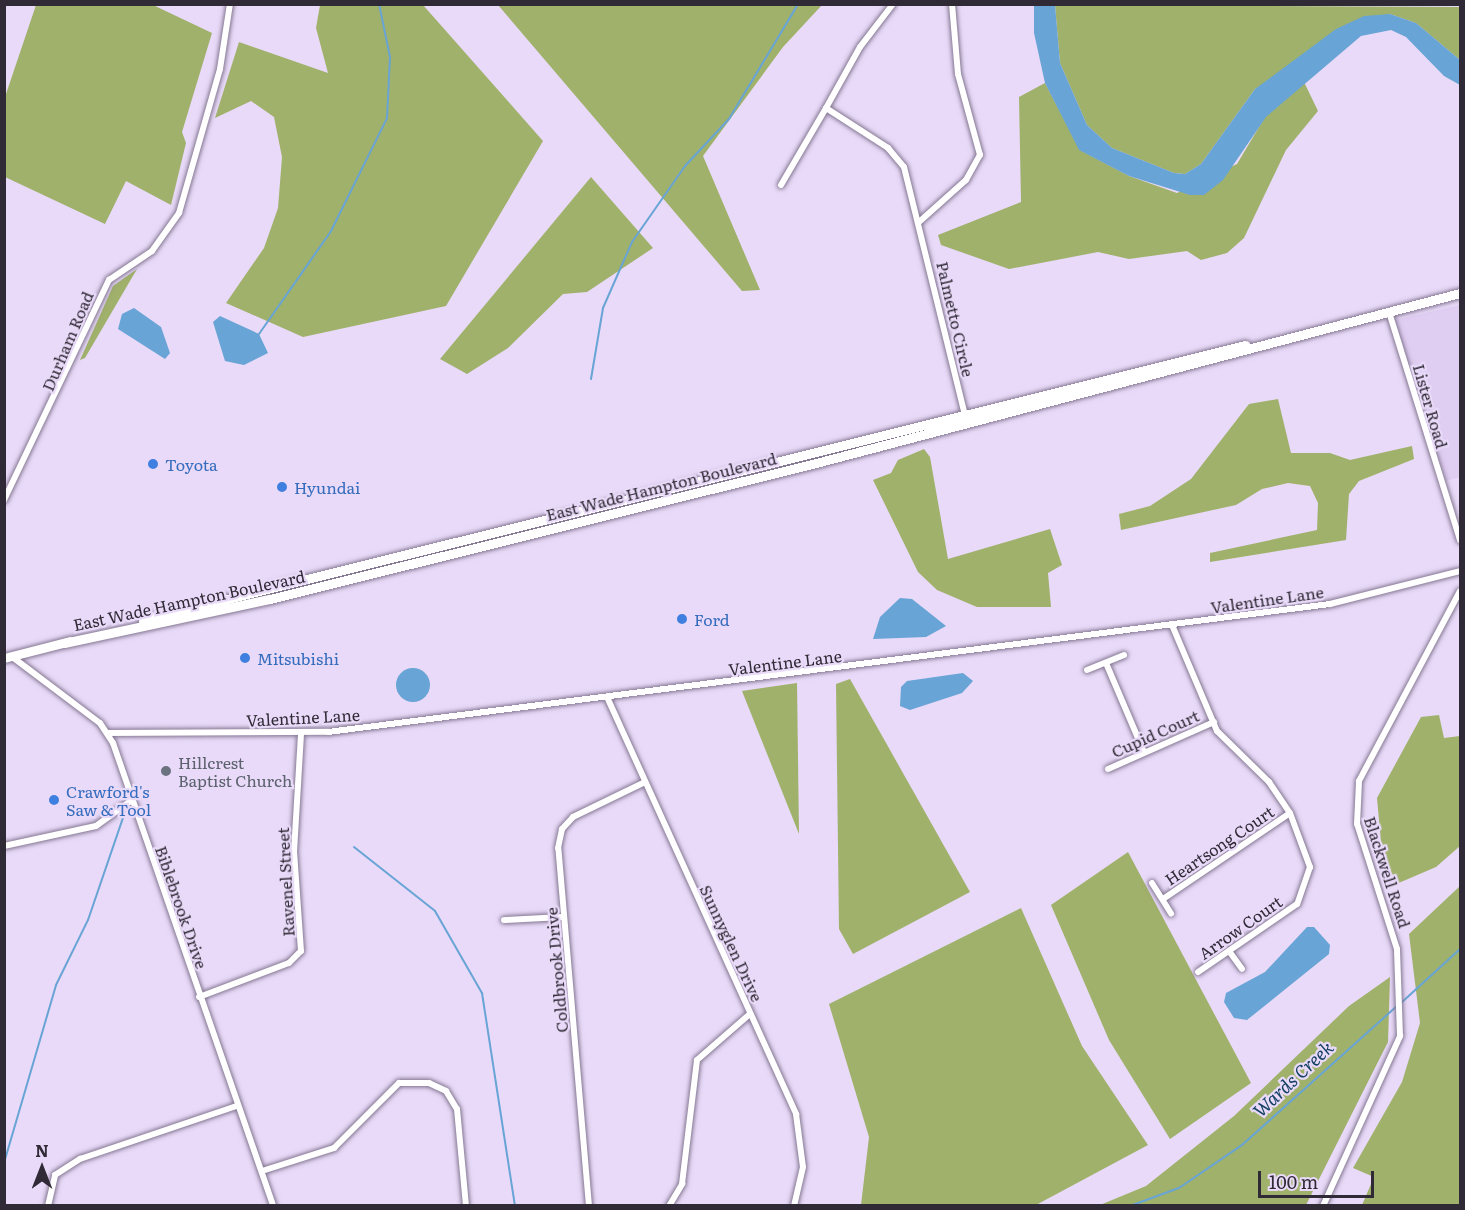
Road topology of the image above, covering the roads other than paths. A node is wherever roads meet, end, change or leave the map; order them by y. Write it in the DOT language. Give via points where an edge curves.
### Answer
graph roads {
  1 [pos="230,4"];
  2 [pos="893,4"];
  3 [pos="952,4"];
  4 [pos="826,108"];
  5 [pos="781,185"];
  6 [pos="919,222"];
  7 [pos="1461,293"];
  8 [pos="1389,312"];
  9 [pos="1262,343"];
  10 [pos="1148,365"];
  11 [pos="1151,377"];
  12 [pos="1055,388"];
  13 [pos="1058,400"];
  14 [pos="999,402"];
  15 [pos="963,411"];
  16 [pos="1001,414"];
  17 [pos="966,423"];
  18 [pos="4,500"];
  19 [pos="483,533"];
  20 [pos="1461,540"];
  21 [pos="486,545"];
  22 [pos="355,565"];
  23 [pos="1461,571"];
  24 [pos="359,577"];
  25 [pos="268,586"];
  26 [pos="1461,591"];
  27 [pos="270,599"];
  28 [pos="1172,625"];
  29 [pos="64,643"];
  30 [pos="1124,655"];
  31 [pos="8,657"];
  32 [pos="1106,663"];
  33 [pos="1087,670"];
  34 [pos="607,697"];
  35 [pos="1214,722"];
  36 [pos="108,733"];
  37 [pos="301,734"];
  38 [pos="1144,752"];
  39 [pos="1108,770"];
  40 [pos="645,782"];
  41 [pos="132,800"];
  42 [pos="1290,813"];
  43 [pos="4,846"];
  44 [pos="1152,883"];
  45 [pos="1163,899"];
  46 [pos="1172,913"];
  47 [pos="564,917"];
  48 [pos="504,920"];
  49 [pos="1229,951"];
  50 [pos="1242,969"];
  51 [pos="1198,972"];
  52 [pos="199,997"];
  53 [pos="750,1014"];
  54 [pos="237,1106"];
  55 [pos="262,1171"];
  56 [pos="48,1206"];
  57 [pos="273,1206"];
  58 [pos="466,1206"];
  59 [pos="589,1206"];
  60 [pos="669,1206"];
  61 [pos="794,1206"];
  62 [pos="1323,1206"];
  1 -- 18 [label="street, Durham Road" via="220,69 179,213 152,251 120,269 105,286"];
  2 -- 4 [label="street" via="860,47"];
  3 -- 6 [label="street" via="958,74 980,155 966,180"];
  4 -- 5 [label="street"];
  4 -- 6 [label="street, Palmetto Circle" via="897,157 909,179"];
  6 -- 15 [label="street, Palmetto Circle"];
  7 -- 8 [label="main road, East Wade Hampton Boulevard"];
  8 -- 9 [label="main road, East Wade Hampton Boulevard"];
  8 -- 20 [label="street, Lister Road"];
  9 -- 10 [label="main road, East Wade Hampton Boulevard"];
  9 -- 11 [label="main road, East Wade Hampton Boulevard"];
  10 -- 11 [label="main road"];
  10 -- 12 [label="main road, East Wade Hampton Boulevard"];
  11 -- 13 [label="main road, East Wade Hampton Boulevard"];
  12 -- 13 [label="main road"];
  12 -- 14 [label="main road, East Wade Hampton Boulevard"];
  13 -- 16 [label="main road, East Wade Hampton Boulevard"];
  14 -- 15 [label="main road, East Wade Hampton Boulevard"];
  14 -- 16 [label="main road"];
  15 -- 17 [label="street, Palmetto Circle"];
  15 -- 19 [label="main road, East Wade Hampton Boulevard"];
  16 -- 17 [label="main road, East Wade Hampton Boulevard"];
  17 -- 21 [label="main road, East Wade Hampton Boulevard"];
  19 -- 21 [label="main road"];
  19 -- 22 [label="main road, East Wade Hampton Boulevard"];
  21 -- 24 [label="main road, East Wade Hampton Boulevard"];
  22 -- 24 [label="main road"];
  22 -- 25 [label="main road, East Wade Hampton Boulevard"];
  23 -- 28 [label="street, Valentine Lane" via="1330,604"];
  24 -- 27 [label="main road, East Wade Hampton Boulevard"];
  25 -- 27 [label="main road"];
  25 -- 29 [label="main road, East Wade Hampton Boulevard"];
  26 -- 62 [label="street, Blackwell Road" via="1362,773 1355,799 1359,836 1394,933 1400,1012 1393,1060"];
  27 -- 29 [label="main road, East Wade Hampton Boulevard"];
  28 -- 34 [label="street, Valentine Lane"];
  28 -- 35 [label="street, Arrow Court"];
  29 -- 31 [label="main road, East Wade Hampton Boulevard"];
  30 -- 32 [label="street"];
  31 -- 36 [label="street"];
  32 -- 33 [label="street"];
  32 -- 38 [label="street"];
  34 -- 37 [label="street, Valentine Lane"];
  34 -- 40 [label="street, Sunnyglen Drive"];
  35 -- 38 [label="street, Cupid Court"];
  35 -- 42 [label="street, Arrow Court"];
  36 -- 37 [label="street, Valentine Lane"];
  36 -- 41 [label="street, Biblebrook Drive"];
  37 -- 52 [label="street, Ravenel Street" via="294,852 301,951 289,963"];
  38 -- 39 [label="street, Cupid Court"];
  40 -- 47 [label="street, Coldbrook Drive" via="573,817 562,829 558,848"];
  40 -- 53 [label="street, Sunnyglen Drive"];
  41 -- 43 [label="street" via="96,826"];
  41 -- 52 [label="street, Biblebrook Drive"];
  42 -- 45 [label="street, Heartsong Court"];
  42 -- 49 [label="street, Arrow Court" via="1310,867 1305,892 1296,904"];
  44 -- 45 [label="street"];
  45 -- 46 [label="street"];
  47 -- 48 [label="street"];
  47 -- 59 [label="street, Coldbrook Drive"];
  49 -- 50 [label="street"];
  49 -- 51 [label="street, Arrow Court"];
  52 -- 54 [label="street, Biblebrook Drive"];
  53 -- 60 [label="street" via="698,1060 684,1173"];
  53 -- 61 [label="street, Sunnyglen Drive" via="801,1131 803,1167"];
  54 -- 55 [label="street, Biblebrook Drive"];
  54 -- 56 [label="street" via="80,1159 55,1175"];
  55 -- 57 [label="street, Biblebrook Drive"];
  55 -- 58 [label="street" via="334,1148 399,1083 429,1083 446,1091 457,1108"];
}
